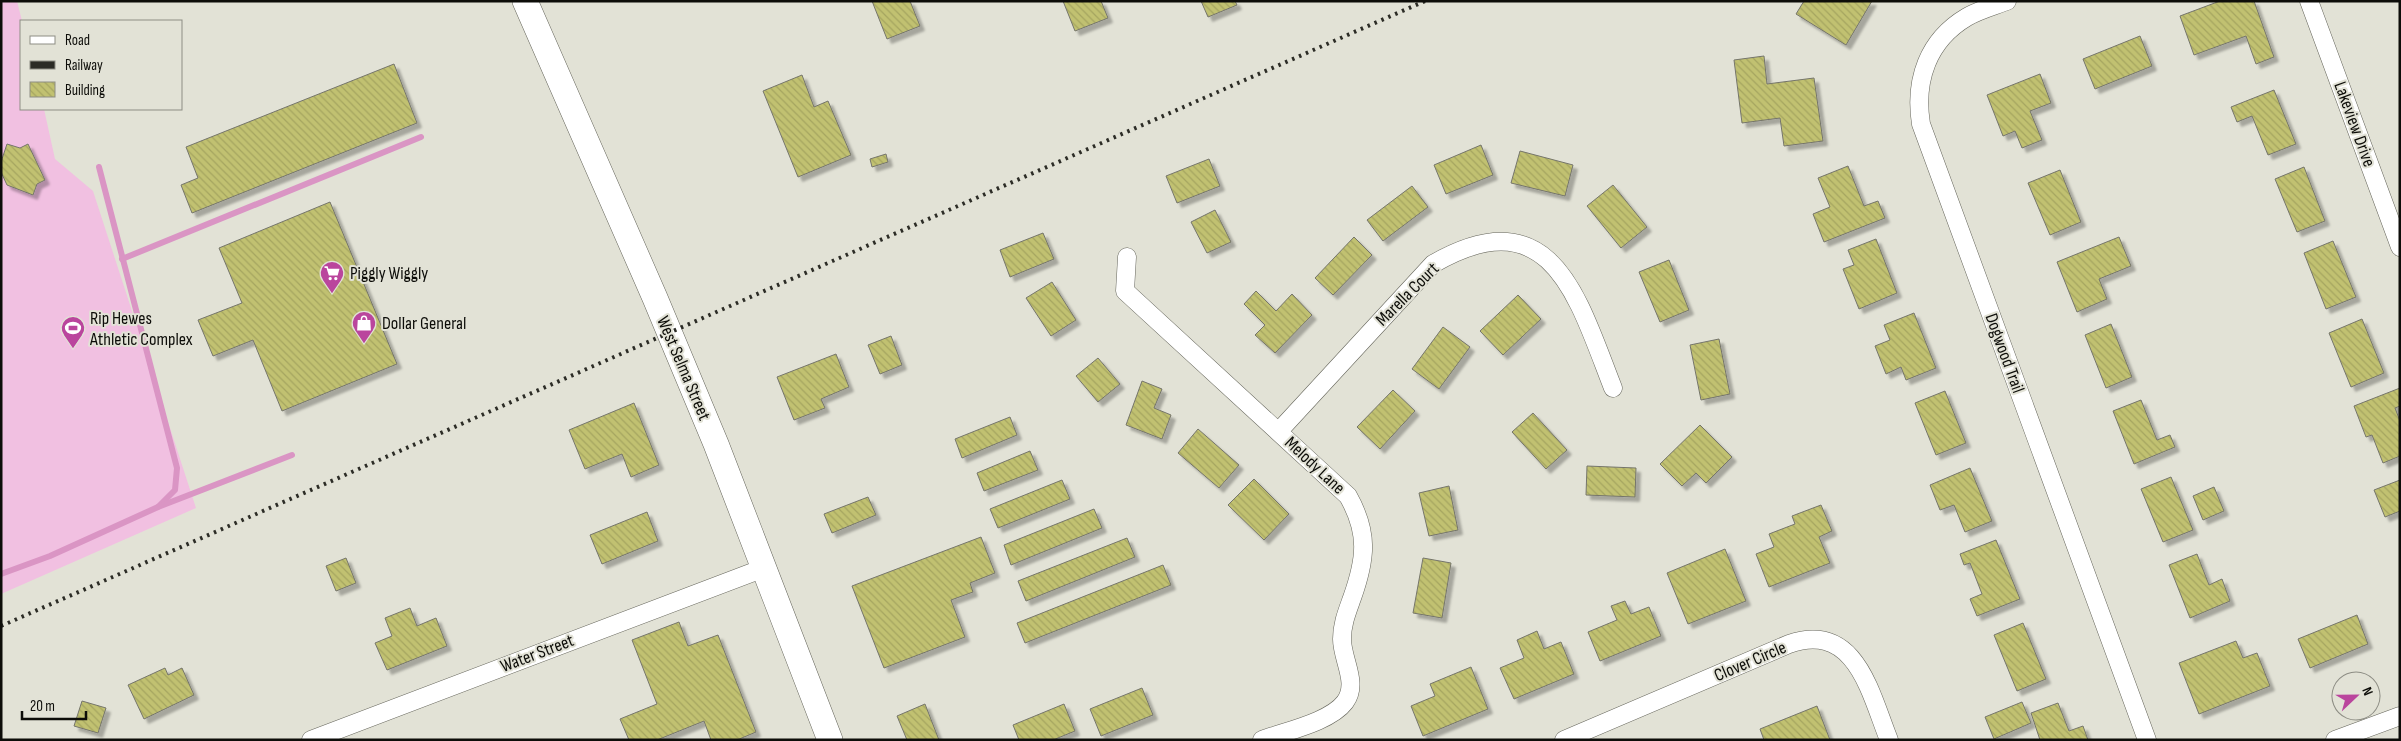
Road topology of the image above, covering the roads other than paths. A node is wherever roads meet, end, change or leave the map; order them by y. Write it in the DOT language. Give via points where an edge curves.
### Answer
graph roads {
  1 [pos="525,1"];
  2 [pos="2007,1"];
  3 [pos="2309,1"];
  4 [pos="2400,247"];
  5 [pos="1127,257"];
  6 [pos="1612,388"];
  7 [pos="1279,431"];
  8 [pos="764,568"];
  9 [pos="2400,716"];
  10 [pos="311,740"];
  11 [pos="830,740"];
  12 [pos="1262,740"];
  13 [pos="1564,740"];
  14 [pos="1889,740"];
  15 [pos="2147,740"];
  16 [pos="2335,740"];
  1 -- 8 [label="street, West Selma Street" via="655,298"];
  2 -- 15 [label="street, Dogwood Trail" via="1969,16 1935,46 1918,91 1921,124"];
  3 -- 4 [label="street, Lakeview Drive"];
  5 -- 7 [label="street, Melody Lane" via="1124,292"];
  6 -- 7 [label="street, Marella Court" via="1583,314 1557,267 1540,252 1521,245 1480,244 1456,250 1433,264"];
  7 -- 12 [label="street, Melody Lane" via="1348,496 1363,530 1364,550 1361,572 1344,621 1342,640 1350,675 1347,700 1329,715"];
  8 -- 10 [label="street, Water Street"];
  8 -- 11 [label="street, West Selma Street"];
  9 -- 16 [label="street"];
  13 -- 14 [label="street, Clover Circle" via="1789,644 1810,639 1836,645 1857,663"];
}
